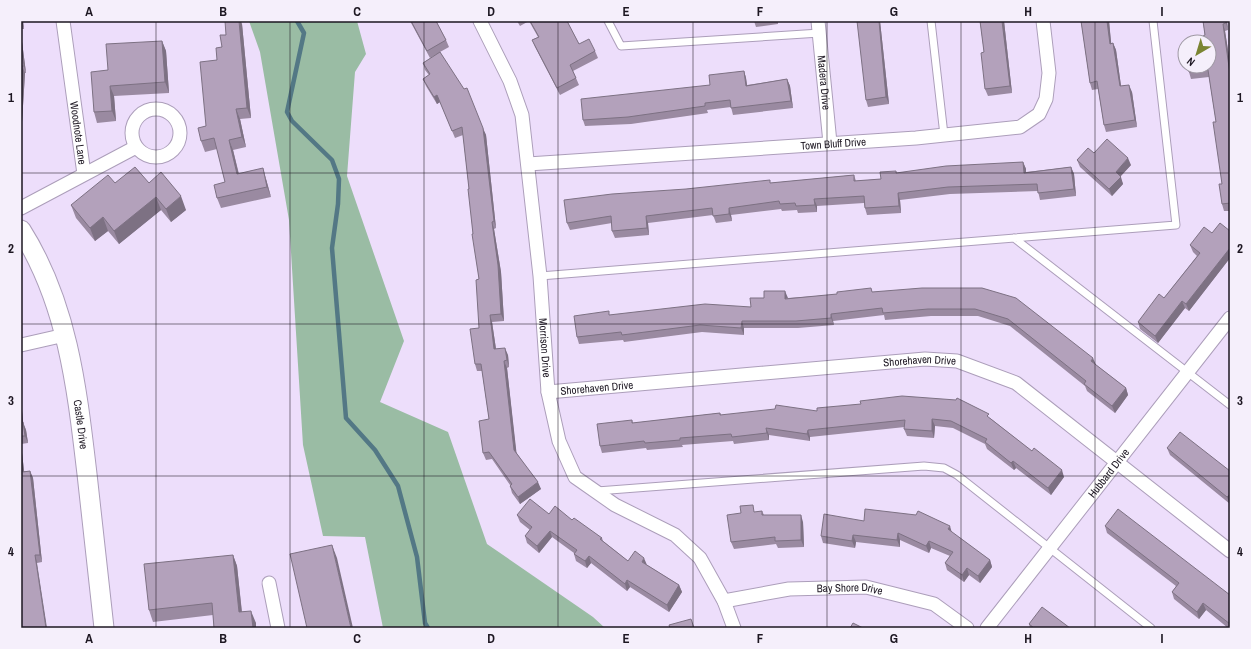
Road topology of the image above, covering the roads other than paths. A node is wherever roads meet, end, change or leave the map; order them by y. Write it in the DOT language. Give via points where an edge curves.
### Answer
graph roads {
  1 [pos="63,21"];
  2 [pos="480,21"];
  3 [pos="608,21"];
  4 [pos="931,21"];
  5 [pos="1043,21"];
  6 [pos="1153,21"];
  7 [pos="819,27"];
  8 [pos="944,135"];
  9 [pos="830,143"];
  10 [pos="136,147"];
  11 [pos="528,164"];
  12 [pos="84,174"];
  13 [pos="21,208"];
  14 [pos="1014,238"];
  15 [pos="24,239"];
  16 [pos="540,276"];
  17 [pos="1230,318"];
  18 [pos="65,335"];
  19 [pos="21,345"];
  20 [pos="1188,372"];
  21 [pos="548,392"];
  22 [pos="1230,405"];
  23 [pos="1117,463"];
  24 [pos="595,491"];
  25 [pos="1049,549"];
  26 [pos="1230,551"];
  27 [pos="269,583"];
  28 [pos="724,601"];
  29 [pos="104,628"];
  30 [pos="278,628"];
  31 [pos="734,628"];
  32 [pos="967,628"];
  33 [pos="987,628"];
  34 [pos="1151,628"];
  1 -- 12 [label="street, Woodnote Lane"];
  2 -- 11 [label="street, Morrison Drive" via="510,81 522,115"];
  3 -- 7 [label="lane" via="621,46"];
  4 -- 8 [label="lane"];
  5 -- 8 [label="street, Town Bluff Drive" via="1049,73 1046,99 1039,114 1020,127"];
  6 -- 14 [label="lane" via="1176,225"];
  7 -- 9 [label="street, Madera Drive"];
  8 -- 9 [label="street, Town Bluff Drive"];
  9 -- 11 [label="street, Town Bluff Drive"];
  10 -- 12 [label="street"];
  11 -- 16 [label="street, Morrison Drive"];
  12 -- 13 [label="street, Woodnote Lane"];
  14 -- 16 [label="lane"];
  14 -- 20 [label="lane"];
  15 -- 18 [label="main road, Castle Drive" via="50,286"];
  16 -- 21 [label="street, Morrison Drive"];
  17 -- 20 [label="street, Hubbard Drive"];
  18 -- 19 [label="street"];
  18 -- 29 [label="main road, Castle Drive" via="77,387"];
  20 -- 22 [label="lane"];
  20 -- 23 [label="street, Hubbard Drive"];
  21 -- 23 [label="street, Shorehaven Drive" via="925,358 957,361 1016,383"];
  21 -- 24 [label="street, Morrison Drive" via="559,441 575,477"];
  23 -- 25 [label="street, Hubbard Drive"];
  23 -- 26 [label="street, Shorehaven Drive"];
  24 -- 25 [label="lane" via="924,466 944,468 957,475"];
  24 -- 28 [label="street, Morrison Drive" via="615,506 675,535 700,558"];
  25 -- 33 [label="street, Hubbard Drive"];
  25 -- 34 [label="lane"];
  27 -- 30 [label="street"];
  28 -- 31 [label="street, Morrison Drive"];
  28 -- 32 [label="street, Bay Shore Drive" via="790,589 866,587 934,604"];
}
